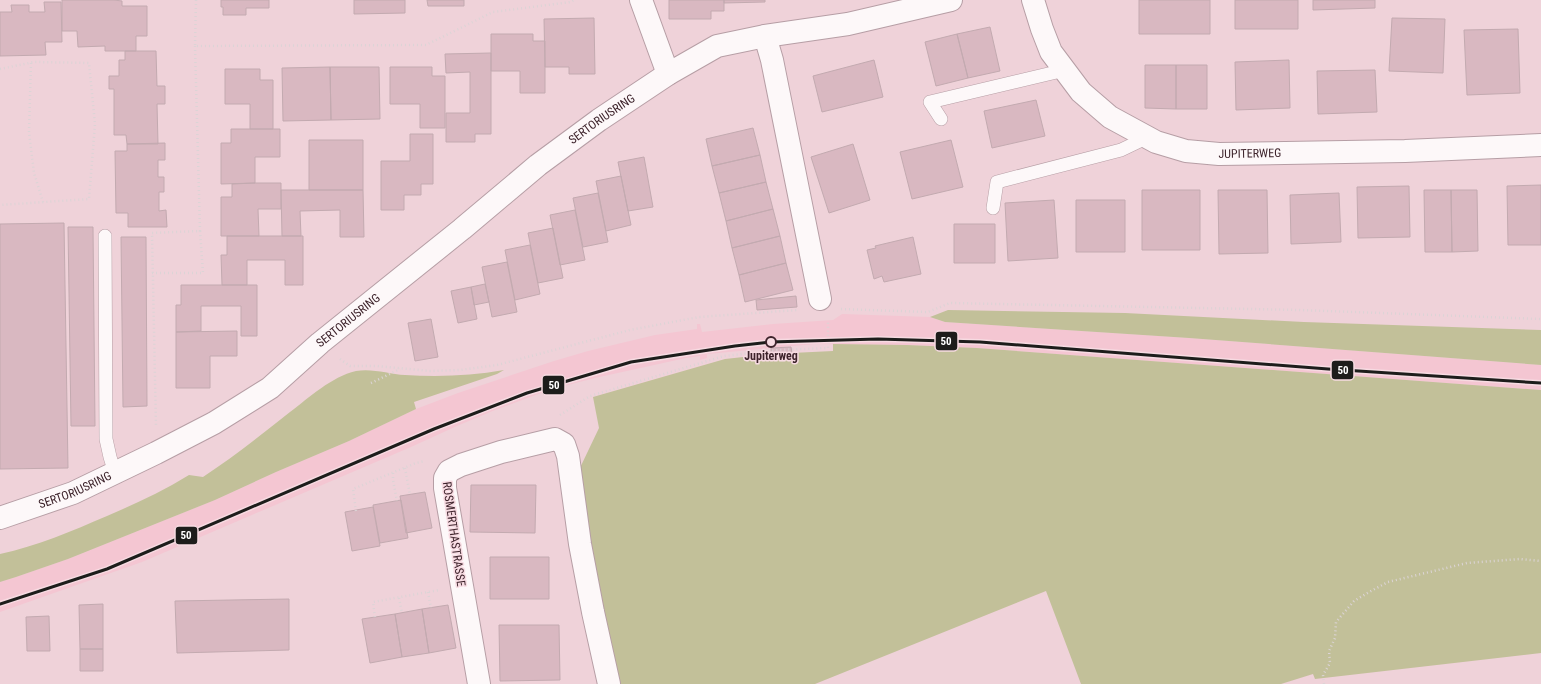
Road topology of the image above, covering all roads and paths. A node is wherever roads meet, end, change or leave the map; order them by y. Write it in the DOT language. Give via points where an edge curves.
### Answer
graph roads {
  1 [pos="196,0"];
  2 [pos="574,0"];
  3 [pos="641,0"];
  4 [pos="950,0"];
  5 [pos="1033,0"];
  6 [pos="765,36"];
  7 [pos="195,46"];
  8 [pos="31,63"];
  9 [pos="0,69"];
  10 [pos="1065,70"];
  11 [pos="668,74"];
  12 [pos="941,119"];
  13 [pos="1146,138"];
  14 [pos="1541,145"];
  15 [pos="43,202"];
  16 [pos="0,205"];
  17 [pos="993,208"];
  18 [pos="200,231"];
  19 [pos="105,236"];
  20 [pos="152,273"];
  21 [pos="821,309"];
  22 [pos="1541,320"];
  23 [pos="350,366"];
  24 [pos="400,369"];
  25 [pos="371,383"];
  26 [pos="558,416"];
  27 [pos="156,453"];
  28 [pos="405,468"];
  29 [pos="449,471"];
  30 [pos="115,473"];
  31 [pos="394,473"];
  32 [pos="410,495"];
  33 [pos="397,501"];
  34 [pos="356,511"];
  35 [pos="0,518"];
  36 [pos="1541,561"];
  37 [pos="461,586"];
  38 [pos="428,592"];
  39 [pos="399,598"];
  40 [pos="431,608"];
  41 [pos="402,613"];
  42 [pos="375,617"];
  43 [pos="480,684"];
  44 [pos="609,684"];
  45 [pos="1324,684"];
  1 -- 7 [label="path"];
  2 -- 7 [label="path" via="492,12 426,45"];
  3 -- 11 [label="street"];
  4 -- 6 [label="street, SERTORIUSRING" via="848,24"];
  5 -- 10 [label="street, JUPITERWEG" via="1051,52"];
  6 -- 11 [label="street, SERTORIUSRING" via="717,46"];
  6 -- 21 [label="street" via="772,60"];
  7 -- 18 [label="path"];
  8 -- 9 [label="path"];
  8 -- 15 [label="path" via="29,132 34,173"];
  8 -- 15 [label="path" via="89,63 95,124 89,199"];
  10 -- 12 [label="lane" via="930,102"];
  10 -- 13 [label="street, JUPITERWEG" via="1081,92 1110,117"];
  11 -- 27 [label="street, SERTORIUSRING" via="598,120 538,165 320,343 270,388 214,423"];
  13 -- 14 [label="street, JUPITERWEG" via="1186,151 1219,154 1405,151"];
  13 -- 17 [label="lane" via="1121,150 997,182"];
  15 -- 16 [label="path"];
  18 -- 20 [label="path" via="152,233"];
  18 -- 20 [label="path" via="203,273"];
  19 -- 30 [label="lane" via="106,439"];
  20 -- 27 [label="path"];
  21 -- 22 [label="path" via="928,312 950,303 1300,310"];
  21 -- 24 [label="path" via="699,317 597,338 497,365 460,370"];
  21 -- 26 [label="path" via="828,348 724,356 590,396"];
  23 -- 24 [label="path"];
  24 -- 25 [label="path"];
  27 -- 30 [label="street, SERTORIUSRING"];
  28 -- 29 [label="path" via="430,460"];
  28 -- 31 [label="path"];
  28 -- 32 [label="path"];
  29 -- 37 [label="street, ROSMERTHASTRASSE" via="445,478 445,488"];
  29 -- 44 [label="street, ROSMERTHASTRASSE" via="501,452 555,439 564,444 568,456 580,544"];
  30 -- 35 [label="street, SERTORIUSRING" via="73,493"];
  31 -- 33 [label="path"];
  31 -- 34 [label="path" via="353,489"];
  36 -- 45 [label="path" via="1520,559 1467,564 1388,582 1371,591 1354,602 1336,622 1335,638 1329,651 1330,663 1322,675"];
  37 -- 38 [label="path"];
  37 -- 43 [label="street, ROSMERTHASTRASSE"];
  38 -- 39 [label="path"];
  38 -- 40 [label="path"];
  39 -- 41 [label="path"];
  39 -- 42 [label="path" via="373,602"];
}
